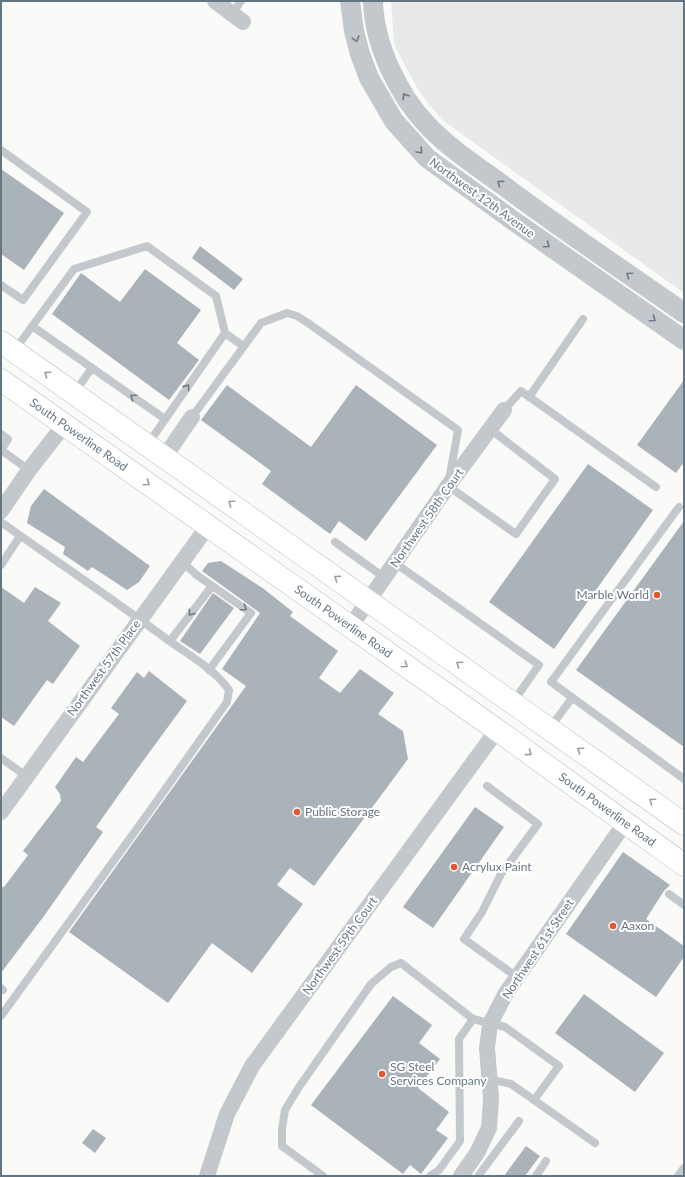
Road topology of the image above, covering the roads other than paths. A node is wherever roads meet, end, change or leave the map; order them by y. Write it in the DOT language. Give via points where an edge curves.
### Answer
graph roads {
  1 [pos="215,1"];
  2 [pos="350,1"];
  3 [pos="373,1"];
  4 [pos="239,12"];
  5 [pos="1,150"];
  6 [pos="523,200"];
  7 [pos="511,219"];
  8 [pos="1,285"];
  9 [pos="684,313"];
  10 [pos="583,319"];
  11 [pos="32,326"];
  12 [pos="226,333"];
  13 [pos="684,340"];
  14 [pos="7,346"];
  15 [pos="244,346"];
  16 [pos="92,368"];
  17 [pos="1,380"];
  18 [pos="74,393"];
  19 [pos="529,397"];
  20 [pos="504,410"];
  21 [pos="102,412"];
  22 [pos="192,417"];
  23 [pos="165,419"];
  24 [pos="64,425"];
  25 [pos="490,430"];
  26 [pos="1,434"];
  27 [pos="1,450"];
  28 [pos="155,450"];
  29 [pos="29,470"];
  30 [pos="448,486"];
  31 [pos="656,486"];
  32 [pos="679,507"];
  33 [pos="1,511"];
  34 [pos="1,522"];
  35 [pos="208,526"];
  36 [pos="20,536"];
  37 [pos="335,542"];
  38 [pos="182,562"];
  39 [pos="395,563"];
  40 [pos="1,565"];
  41 [pos="385,578"];
  42 [pos="212,586"];
  43 [pos="369,600"];
  44 [pos="140,619"];
  45 [pos="350,627"];
  46 [pos="170,641"];
  47 [pos="209,670"];
  48 [pos="490,687"];
  49 [pos="572,698"];
  50 [pos="513,702"];
  51 [pos="545,725"];
  52 [pos="498,730"];
  53 [pos="1,758"];
  54 [pos="26,776"];
  55 [pos="684,779"];
  56 [pos="487,786"];
  57 [pos="2,808"];
  58 [pos="625,823"];
  59 [pos="684,824"];
  60 [pos="674,852"];
  61 [pos="684,865"];
  62 [pos="669,894"];
  63 [pos="684,905"];
  64 [pos="517,977"];
  65 [pos="1,1016"];
  66 [pos="473,1019"];
  67 [pos="490,1024"];
  68 [pos="489,1079"];
  69 [pos="534,1100"];
  70 [pos="519,1121"];
  71 [pos="595,1143"];
  72 [pos="546,1161"];
  73 [pos="684,1168"];
  74 [pos="472,1173"];
  75 [pos="206,1176"];
  76 [pos="323,1176"];
  77 [pos="430,1176"];
  78 [pos="536,1176"];
  79 [pos="678,1176"];
  1 -- 4 [label="street"];
  2 -- 7 [label="street, Northwest 12th Avenue, one-way" via="354,31 362,60 369,78 394,121 427,158"];
  6 -- 3 [label="street, Northwest 12th Avenue, one-way" via="444,141 412,108 390,69 377,26"];
  5 -- 8 [label="lane" via="87,212 23,300"];
  6 -- 7 [label="street"];
  9 -- 6 [label="street, Northwest 12th Avenue, one-way"];
  7 -- 13 [label="street, Northwest 12th Avenue, one-way"];
  10 -- 19 [label="lane"];
  11 -- 12 [label="lane" via="74,269 148,246 216,296"];
  11 -- 14 [label="lane"];
  11 -- 16 [label="lane"];
  12 -- 15 [label="lane"];
  23 -- 12 [label="lane, one-way"];
  18 -- 14 [label="main road, one-way"];
  15 -- 22 [label="lane"];
  15 -- 30 [label="lane" via="261,323 287,313 308,323 458,430"];
  16 -- 18 [label="lane"];
  23 -- 16 [label="lane, one-way"];
  17 -- 24 [label="main road, South Powerline Road"];
  18 -- 21 [label="main road"];
  19 -- 20 [label="lane" via="521,391"];
  19 -- 31 [label="lane"];
  20 -- 25 [label="street, Northwest 58th Court"];
  21 -- 24 [label="main road" via="74,418"];
  21 -- 28 [label="main road"];
  22 -- 28 [label="street" via="172,446"];
  23 -- 28 [label="lane"];
  24 -- 29 [label="street"];
  24 -- 35 [label="main road, South Powerline Road, one-way"];
  25 -- 30 [label="street, Northwest 58th Court"];
  25 -- 30 [label="lane" via="556,479 516,534"];
  26 -- 27 [label="lane" via="8,439"];
  27 -- 29 [label="lane"];
  43 -- 28 [label="main road, one-way"];
  29 -- 33 [label="street"];
  30 -- 39 [label="street, Northwest 58th Court"];
  32 -- 49 [label="lane" via="551,682"];
  34 -- 36 [label="lane"];
  35 -- 38 [label="street, Northwest 57th Place"];
  35 -- 45 [label="main road, South Powerline Road"];
  36 -- 40 [label="lane"];
  36 -- 44 [label="lane"];
  37 -- 41 [label="lane"];
  38 -- 42 [label="lane"];
  38 -- 44 [label="street, Northwest 57th Place"];
  39 -- 41 [label="street, Northwest 58th Court"];
  39 -- 50 [label="lane" via="539,665"];
  41 -- 43 [label="street, Northwest 58th Court"];
  42 -- 46 [label="lane, one-way"];
  42 -- 47 [label="lane, one-way" via="251,613"];
  43 -- 45 [label="street, Northwest 58th Court"];
  48 -- 43 [label="main road, one-way"];
  44 -- 46 [label="lane"];
  44 -- 54 [label="street, Northwest 57th Place"];
  45 -- 52 [label="main road, South Powerline Road, one-way"];
  46 -- 47 [label="lane"];
  47 -- 65 [label="lane" via="229,690 227,702"];
  48 -- 50 [label="main road"];
  48 -- 52 [label="main road" via="500,714"];
  49 -- 51 [label="lane"];
  49 -- 55 [label="lane"];
  50 -- 51 [label="main road"];
  51 -- 52 [label="main road" via="505,727"];
  59 -- 51 [label="main road, one-way"];
  52 -- 58 [label="main road, South Powerline Road, one-way"];
  52 -- 75 [label="street, Northwest 59th Court" via="252,1066 227,1114"];
  53 -- 54 [label="lane"];
  54 -- 57 [label="street, Northwest 57th Place"];
  56 -- 64 [label="lane" via="538,824 501,874 482,912 464,939"];
  58 -- 60 [label="main road, South Powerline Road"];
  58 -- 64 [label="street, Northwest 61st Street"];
  60 -- 61 [label="main road, South Powerline Road"];
  62 -- 63 [label="lane"];
  64 -- 67 [label="street, Northwest 61st Street" via="506,992"];
  66 -- 67 [label="lane"];
  66 -- 76 [label="lane" via="401,963 391,967 371,984 285,1110 282,1146"];
  66 -- 77 [label="lane" via="459,1039 460,1141 439,1170"];
  67 -- 68 [label="street, Northwest 61st Street" via="487,1048"];
  67 -- 69 [label="lane" via="505,1027 559,1066"];
  68 -- 69 [label="lane" via="511,1084"];
  68 -- 74 [label="street, Northwest 61st Street" via="489,1128 477,1153"];
  69 -- 71 [label="lane"];
  70 -- 74 [label="lane"];
  72 -- 78 [label="lane"];
  73 -- 79 [label="lane"];
}
